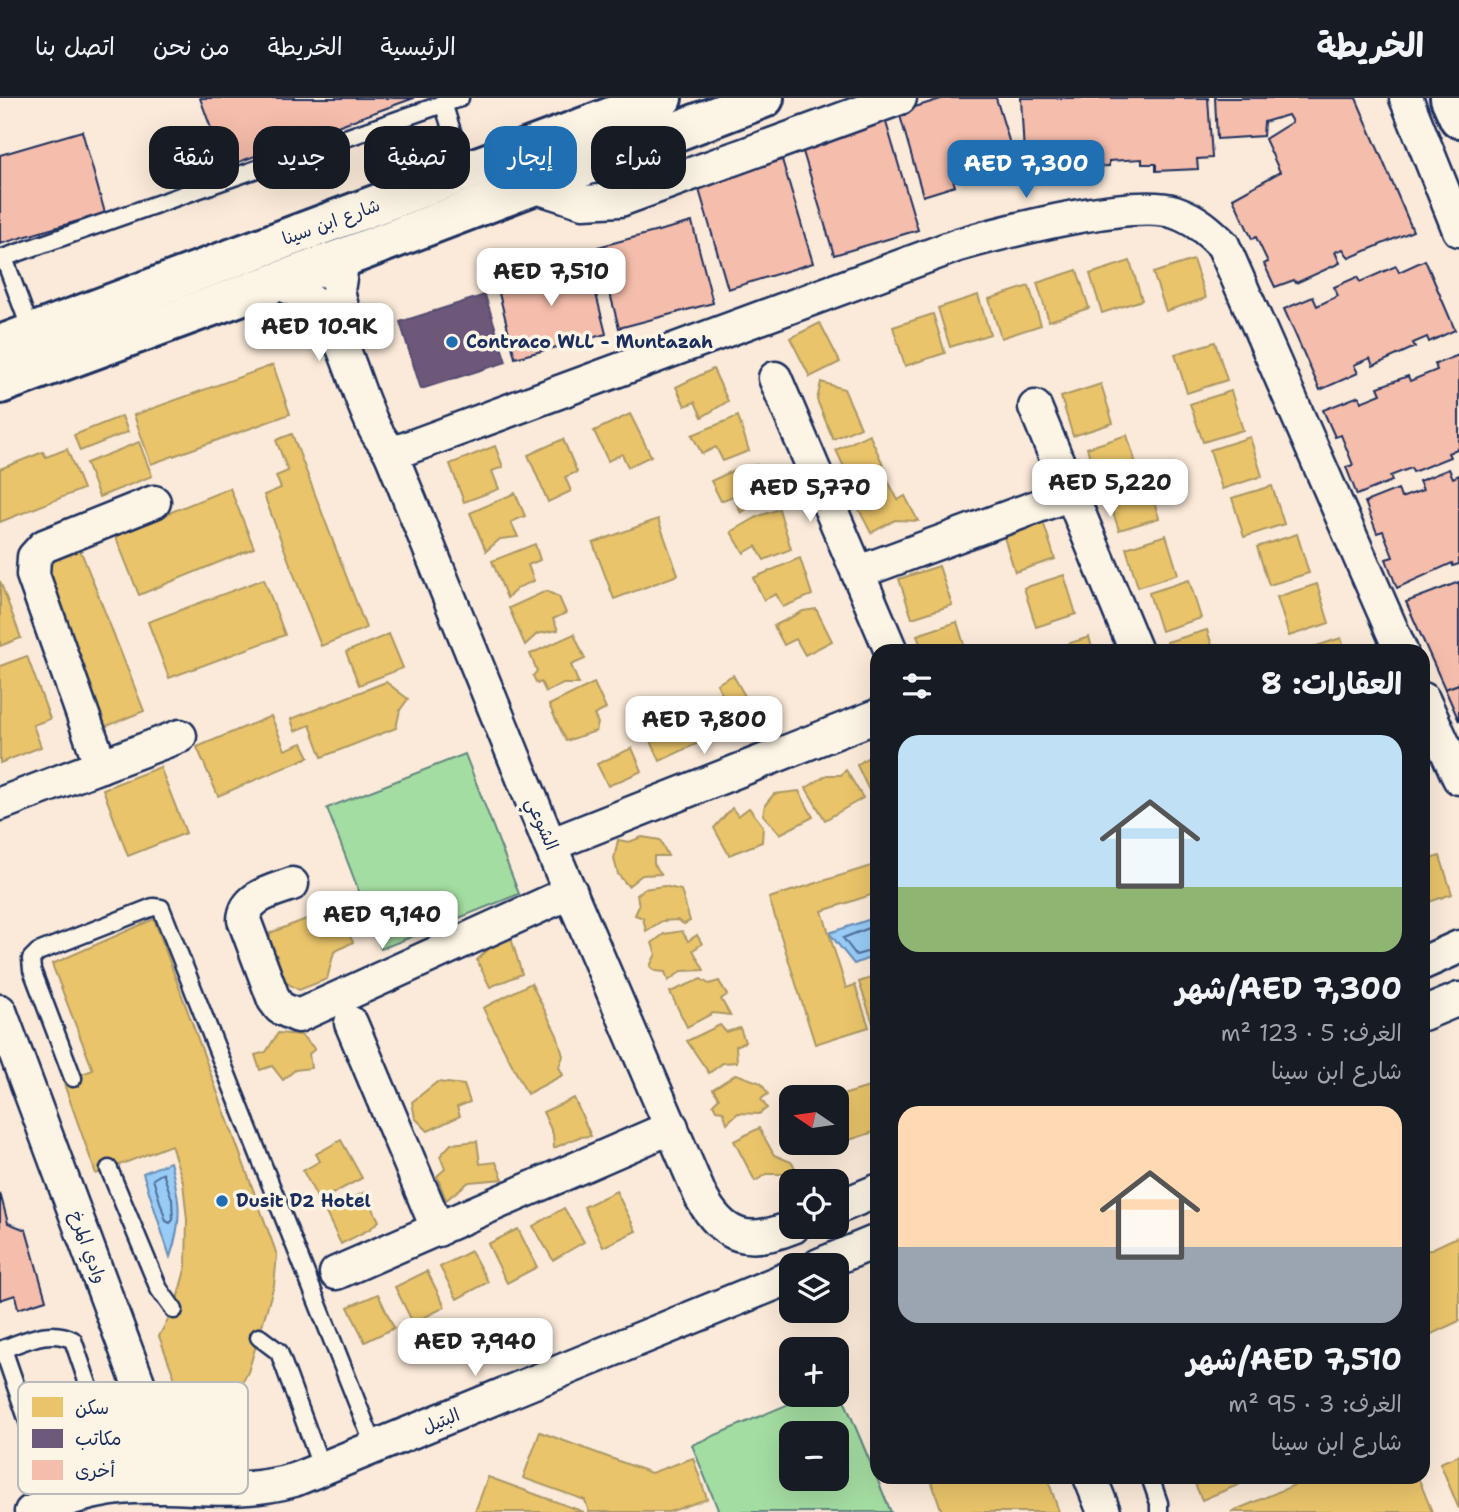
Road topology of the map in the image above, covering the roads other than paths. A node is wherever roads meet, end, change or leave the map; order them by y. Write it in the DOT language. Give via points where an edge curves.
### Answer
graph roads {
  1 [pos="460,98"];
  2 [pos="662,98"];
  3 [pos="764,98"];
  4 [pos="900,98"];
  5 [pos="1406,98"];
  6 [pos="1450,98"];
  7 [pos="443,103"];
  8 [pos="620,107"];
  9 [pos="1459,118"];
  10 [pos="450,126"];
  11 [pos="577,168"];
  12 [pos="470,170"];
  13 [pos="419,189"];
  14 [pos="520,189"];
  15 [pos="542,189"];
  16 [pos="1459,230"];
  17 [pos="343,258"];
  18 [pos="2,259"];
  19 [pos="274,282"];
  20 [pos="16,339"];
  21 [pos="775,378"];
  22 [pos="0,384"];
  23 [pos="1035,407"];
  24 [pos="390,452"];
  25 [pos="1071,494"];
  26 [pos="154,502"];
  27 [pos="859,572"];
  28 [pos="888,644"];
  29 [pos="1133,644"];
  30 [pos="1398,644"];
  31 [pos="1430,714"];
  32 [pos="870,719"];
  33 [pos="180,736"];
  34 [pos="101,766"];
  35 [pos="1459,778"];
  36 [pos="0,804"];
  37 [pos="550,845"];
  38 [pos="292,884"];
  39 [pos="571,892"];
  40 [pos="1459,947"];
  41 [pos="1430,960"];
  42 [pos="1459,999"];
  43 [pos="1430,1011"];
  44 [pos="0,1014"];
  45 [pos="351,1023"];
  46 [pos="73,1078"];
  47 [pos="672,1127"];
  48 [pos="109,1169"];
  49 [pos="870,1194"];
  50 [pos="849,1203"];
  51 [pos="438,1230"];
  52 [pos="779,1232"];
  53 [pos="870,1244"];
  54 [pos="848,1253"];
  55 [pos="336,1273"];
  56 [pos="779,1282"];
  57 [pos="174,1310"];
  58 [pos="259,1337"];
  59 [pos="1,1349"];
  60 [pos="87,1382"];
  61 [pos="138,1382"];
  62 [pos="18,1395"];
  63 [pos="375,1448"];
  64 [pos="322,1469"];
  65 [pos="1093,1484"];
  66 [pos="1152,1484"];
  67 [pos="248,1490"];
  68 [pos="90,1494"];
  69 [pos="31,1512"];
  70 [pos="1104,1512"];
  71 [pos="1159,1512"];
  1 -- 7 [label="lane"];
  2 -- 8 [label="street, شارع ابن سينا"];
  3 -- 11 [label="street, شارع ابن سينا"];
  4 -- 15 [label="street" via="620,200 583,202"];
  5 -- 16 [label="street"];
  6 -- 9 [label="street"];
  7 -- 10 [label="lane"];
  7 -- 18 [label="lane"];
  8 -- 12 [label="street, شارع ابن سينا"];
  13 -- 20 [label="street, شارع ابن سينا"];
  14 -- 17 [label="street, شارع ابن سينا"];
  17 -- 19 [label="street, شارع ابن سينا"];
  17 -- 24 [label="street, الشوعي" via="340,307"];
  18 -- 20 [label="lane"];
  19 -- 22 [label="street, شارع ابن سينا"];
  19 -- 24 [label="street, الشوعي" via="309,297 322,310 374,427"];
  21 -- 27 [label="street"];
  23 -- 25 [label="street"];
  24 -- 30 [label="street" via="958,245 1113,212 1172,211 1201,223 1223,245"];
  24 -- 37 [label="street, الشوعي"];
  25 -- 27 [label="street"];
  25 -- 29 [label="street"];
  26 -- 34 [label="street" via="44,546 34,557 33,575"];
  27 -- 28 [label="street"];
  31 -- 35 [label="street"];
  32 -- 37 [label="street"];
  33 -- 34 [label="street"];
  34 -- 36 [label="street"];
  37 -- 39 [label="street, الشوعي"];
  38 -- 39 [label="street" via="253,900 244,920 274,1000 298,1016"];
  39 -- 47 [label="street, الشوعي"];
  40 -- 41 [label="street"];
  42 -- 43 [label="street"];
  44 -- 61 [label="street, وادي المرخ"];
  45 -- 51 [label="street"];
  46 -- 63 [label="lane" via="31,959 51,947 153,907 161,908"];
  47 -- 51 [label="street"];
  47 -- 52 [label="street, الشوعي" via="701,1197 720,1224 751,1238"];
  48 -- 57 [label="lane" via="159,1289"];
  49 -- 50 [label="street"];
  51 -- 55 [label="street"];
  53 -- 54 [label="street"];
  56 -- 63 [label="street, البتيل"];
  58 -- 64 [label="lane" via="279,1352"];
  59 -- 60 [label="lane" via="61,1334 73,1340"];
  59 -- 62 [label="lane"];
  63 -- 64 [label="street, البتيل"];
  64 -- 67 [label="street, البتيل"];
  65 -- 70 [label="street"];
  66 -- 71 [label="lane"];
  68 -- 69 [label="street, البتيل"];
}
